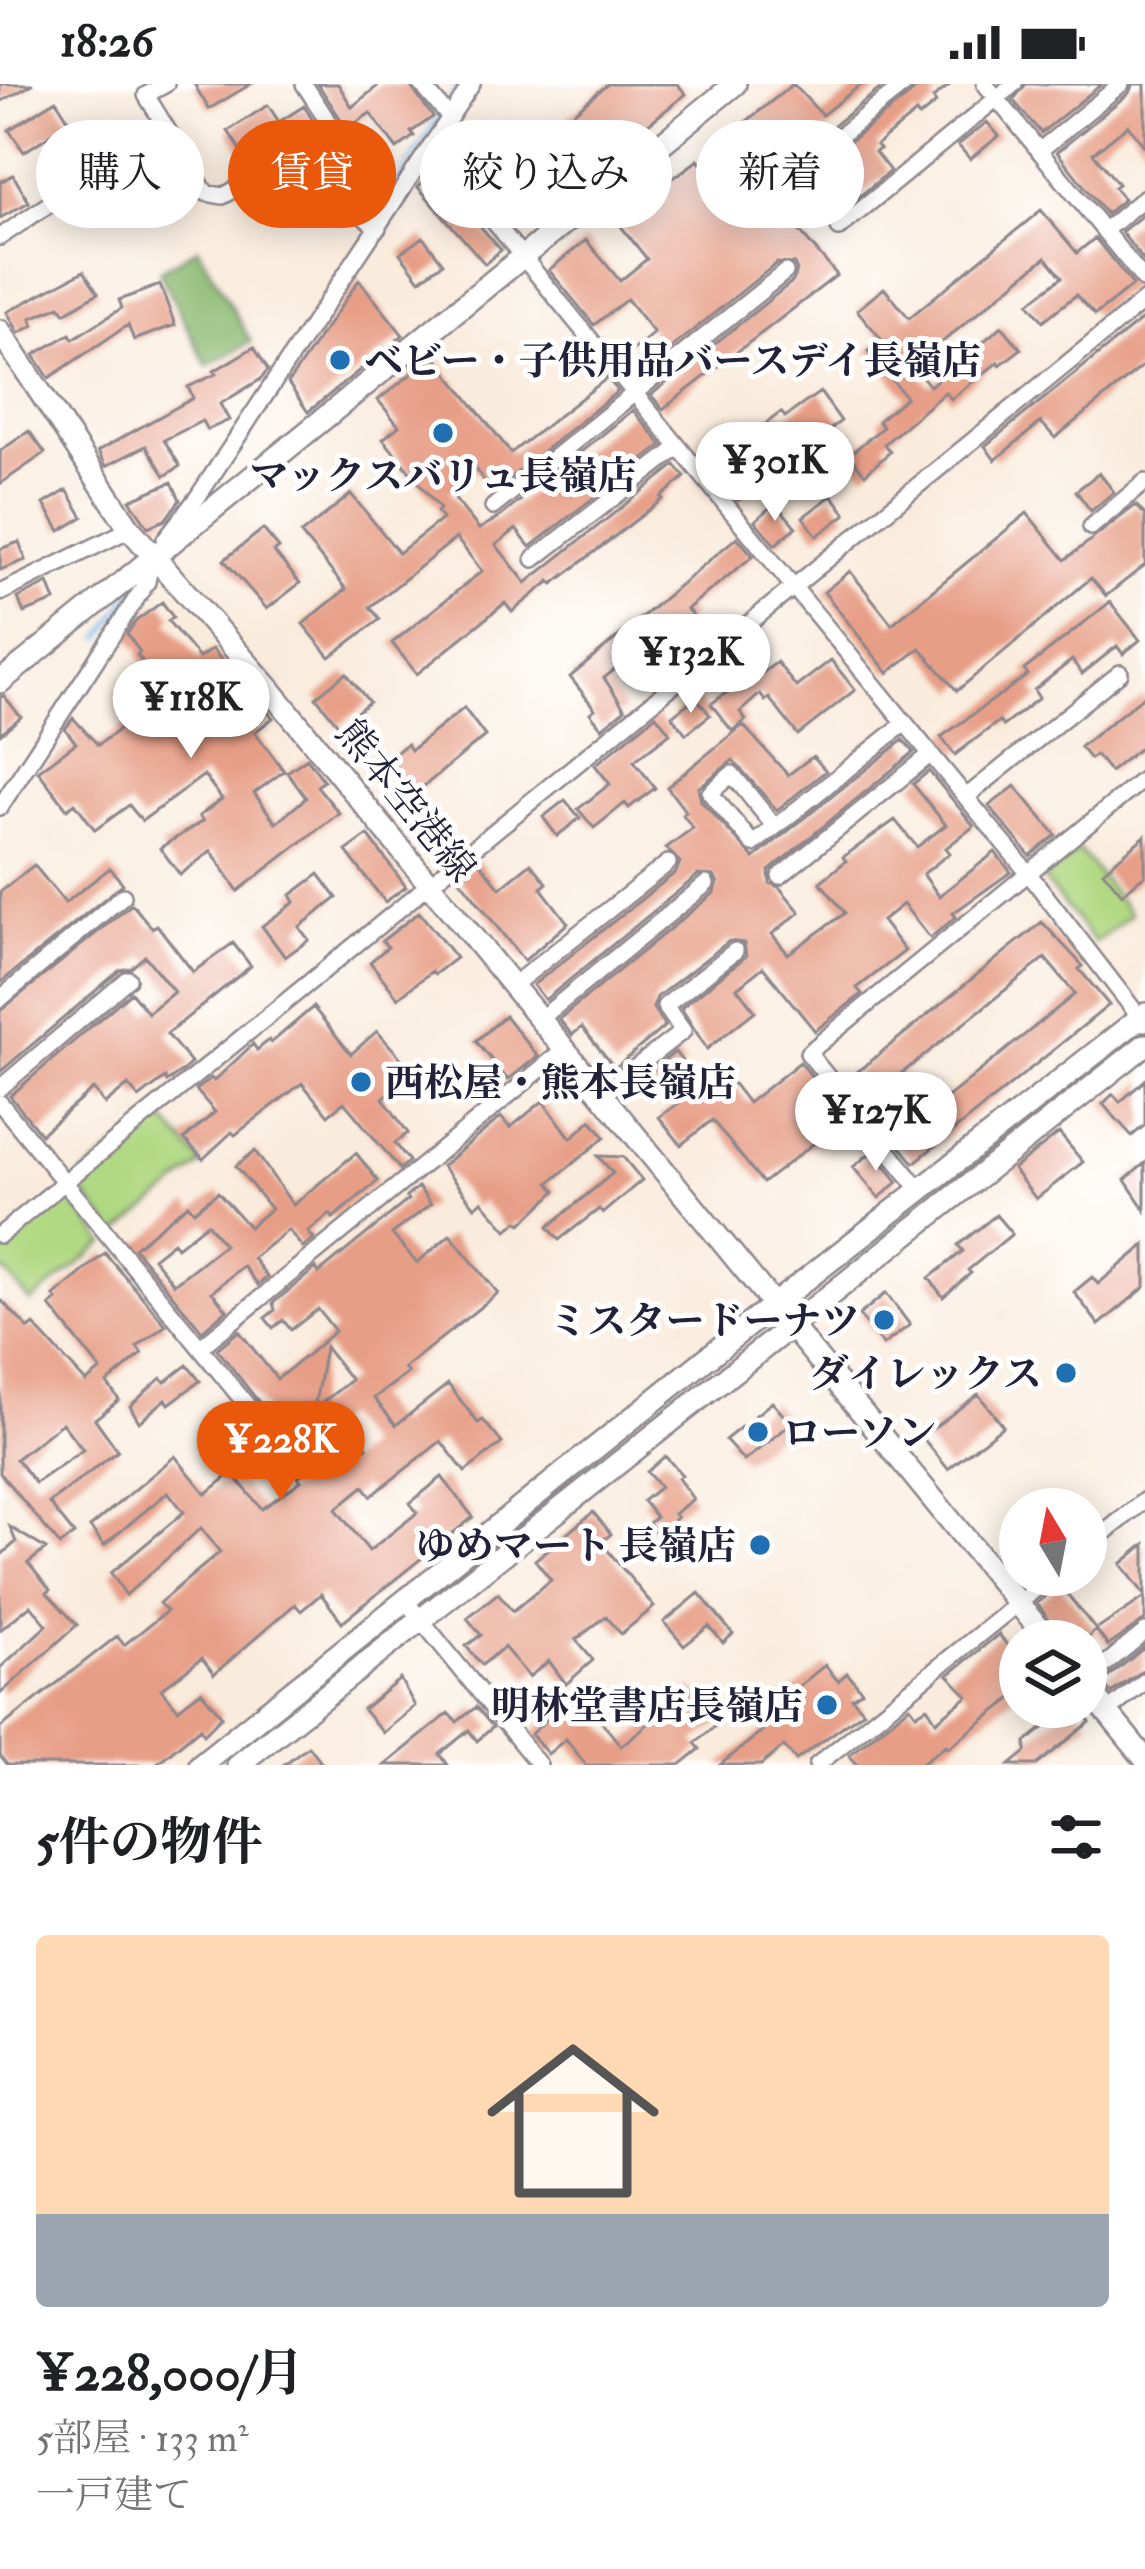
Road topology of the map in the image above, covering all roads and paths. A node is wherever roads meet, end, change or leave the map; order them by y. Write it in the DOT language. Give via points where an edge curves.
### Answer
graph roads {
  1 [pos="166,84"];
  2 [pos="304,84"];
  3 [pos="421,84"];
  4 [pos="472,84"];
  5 [pos="735,84"];
  6 [pos="905,84"];
  7 [pos="985,84"];
  8 [pos="1014,84"];
  9 [pos="1120,84"];
  10 [pos="997,99"];
  11 [pos="450,118"];
  12 [pos="159,120"];
  13 [pos="327,120"];
  14 [pos="860,120"];
  15 [pos="1039,151"];
  16 [pos="420,162"];
  17 [pos="1145,197"];
  18 [pos="396,200"];
  19 [pos="864,208"];
  20 [pos="36,213"];
  21 [pos="378,228"];
  22 [pos="500,228"];
  23 [pos="1104,230"];
  24 [pos="0,237"];
  25 [pos="523,256"];
  26 [pos="785,272"];
  27 [pos="1145,280"];
  28 [pos="1145,300"];
  29 [pos="4,346"];
  30 [pos="635,393"];
  31 [pos="680,447"];
  32 [pos="1145,482"];
  33 [pos="494,507"];
  34 [pos="1091,527"];
  35 [pos="130,529"];
  36 [pos="152,555"];
  37 [pos="534,559"];
  38 [pos="793,586"];
  39 [pos="0,593"];
  40 [pos="1120,673"];
  41 [pos="0,682"];
  42 [pos="905,723"];
  43 [pos="931,754"];
  44 [pos="1145,778"];
  45 [pos="966,797"];
  46 [pos="0,807"];
  47 [pos="775,827"];
  48 [pos="668,862"];
  49 [pos="1030,874"];
  50 [pos="780,876"];
  51 [pos="706,884"];
  52 [pos="430,885"];
  53 [pos="123,896"];
  54 [pos="735,951"];
  55 [pos="128,979"];
  56 [pos="512,986"];
  57 [pos="0,998"];
  58 [pos="1143,1019"];
  59 [pos="539,1020"];
  60 [pos="1145,1045"];
  61 [pos="564,1050"];
  62 [pos="0,1088"];
  63 [pos="600,1095"];
  64 [pos="4,1115"];
  65 [pos="65,1182"];
  66 [pos="921,1191"];
  67 [pos="0,1235"];
  68 [pos="772,1306"];
  69 [pos="789,1327"];
  70 [pos="202,1346"];
  71 [pos="268,1431"];
  72 [pos="1145,1500"];
  73 [pos="1107,1531"];
  74 [pos="1028,1596"];
  75 [pos="405,1600"];
  76 [pos="1019,1603"];
  77 [pos="420,1620"];
  78 [pos="1032,1620"];
  79 [pos="1145,1632"];
  80 [pos="1107,1665"];
  81 [pos="1145,1681"];
  82 [pos="1107,1712"];
  83 [pos="1145,1760"];
  84 [pos="200,1765"];
  85 [pos="238,1765"];
  86 [pos="539,1765"];
  87 [pos="817,1765"];
  1 -- 12 [label="street" via="146,95"];
  2 -- 13 [label="street"];
  3 -- 11 [label="street"];
  4 -- 11 [label="street"];
  5 -- 25 [label="main road"];
  6 -- 14 [label="street"];
  7 -- 10 [label="street"];
  8 -- 10 [label="street"];
  9 -- 15 [label="street"];
  10 -- 15 [label="street"];
  10 -- 19 [label="street"];
  15 -- 23 [label="street"];
  16 -- 18 [label="street"];
  17 -- 23 [label="street"];
  20 -- 24 [label="street"];
  21 -- 36 [label="street"];
  22 -- 25 [label="street"];
  23 -- 27 [label="street"];
  25 -- 30 [label="street"];
  25 -- 36 [label="main road"];
  26 -- 30 [label="street"];
  28 -- 38 [label="street"];
  29 -- 35 [label="main road, 熊本空港線"];
  30 -- 31 [label="street"];
  30 -- 33 [label="street"];
  31 -- 37 [label="street"];
  31 -- 38 [label="street"];
  32 -- 34 [label="street"];
  35 -- 36 [label="main road, 熊本空港線"];
  35 -- 39 [label="street"];
  36 -- 41 [label="main road"];
  36 -- 46 [label="street" via="147,582"];
  36 -- 52 [label="main road, 熊本空港線"];
  38 -- 42 [label="street"];
  38 -- 52 [label="street"];
  40 -- 45 [label="street"];
  42 -- 43 [label="street"];
  42 -- 47 [label="street"];
  43 -- 45 [label="street"];
  43 -- 50 [label="street"];
  44 -- 49 [label="street"];
  45 -- 49 [label="street"];
  47 -- 47 [label="street" via="753,844 710,793 733,774"];
  48 -- 56 [label="street"];
  49 -- 58 [label="street"];
  49 -- 66 [label="street" via="808,1053"];
  51 -- 59 [label="street"];
  52 -- 56 [label="main road, 熊本空港線"];
  52 -- 65 [label="street"];
  53 -- 57 [label="street"];
  54 -- 63 [label="street" via="665,1006 683,1030"];
  55 -- 62 [label="street"];
  56 -- 59 [label="main road, 熊本空港線"];
  58 -- 66 [label="main road"];
  59 -- 61 [label="main road, 熊本空港線"];
  60 -- 69 [label="main road"];
  61 -- 63 [label="main road, 熊本空港線"];
  61 -- 70 [label="street"];
  63 -- 68 [label="main road, 熊本空港線"];
  64 -- 65 [label="street"];
  65 -- 67 [label="street"];
  65 -- 70 [label="street"];
  66 -- 68 [label="main road"];
  68 -- 69 [label="main road, 熊本空港線"];
  68 -- 75 [label="main road"];
  69 -- 76 [label="main road, 熊本空港線"];
  69 -- 77 [label="main road"];
  70 -- 71 [label="street"];
  72 -- 73 [label="street"];
  74 -- 76 [label="street"];
  75 -- 77 [label="street"];
  75 -- 84 [label="main road"];
  76 -- 78 [label="main road, 熊本空港線"];
  76 -- 87 [label="street"];
  77 -- 85 [label="main road"];
  77 -- 86 [label="street"];
  79 -- 80 [label="street"];
  81 -- 82 [label="street"];
  82 -- 83 [label="main road"];
}
